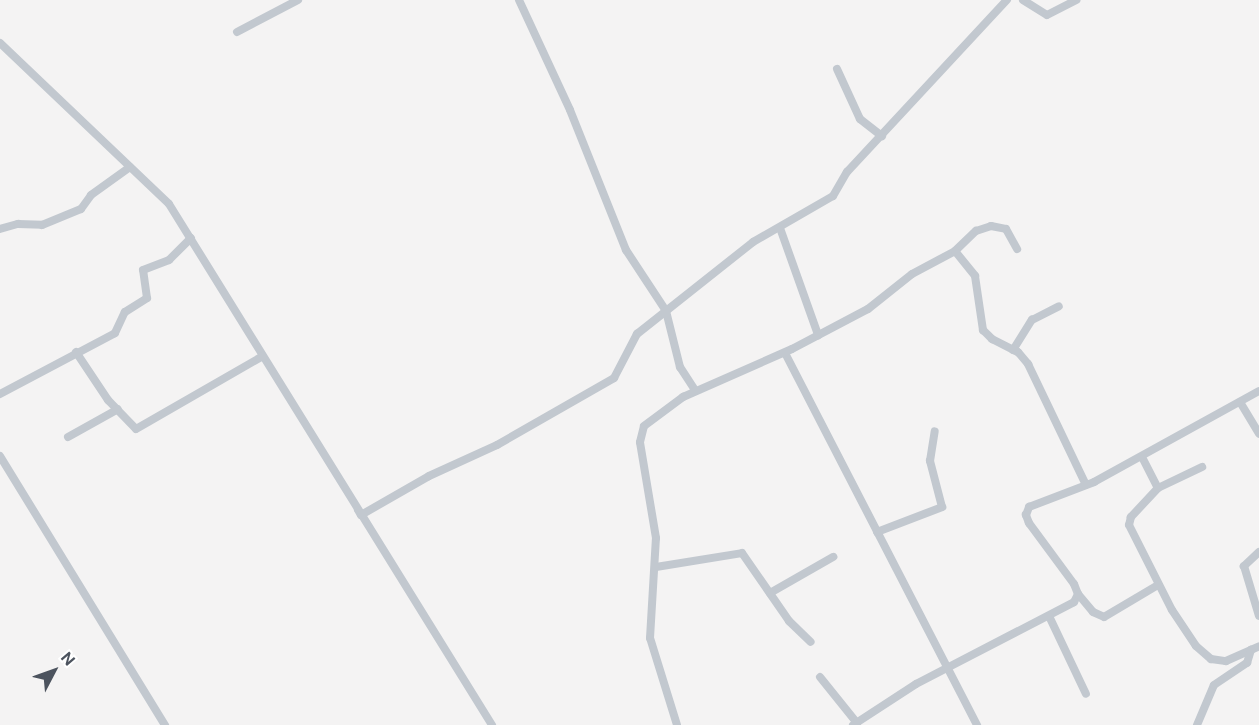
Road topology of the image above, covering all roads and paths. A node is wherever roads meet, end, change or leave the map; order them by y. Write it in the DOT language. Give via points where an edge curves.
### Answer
graph roads {
  1 [pos="298,0"];
  2 [pos="1007,0"];
  3 [pos="1023,0"];
  4 [pos="1076,0"];
  5 [pos="523,2"];
  6 [pos="237,32"];
  7 [pos="0,43"];
  8 [pos="837,69"];
  9 [pos="882,136"];
  10 [pos="130,166"];
  11 [pos="780,228"];
  12 [pos="0,229"];
  13 [pos="191,238"];
  14 [pos="1017,249"];
  15 [pos="955,251"];
  16 [pos="1059,306"];
  17 [pos="666,311"];
  18 [pos="818,335"];
  19 [pos="1013,350"];
  20 [pos="76,352"];
  21 [pos="785,353"];
  22 [pos="263,356"];
  23 [pos="695,390"];
  24 [pos="1259,391"];
  25 [pos="0,394"];
  26 [pos="1240,402"];
  27 [pos="118,409"];
  28 [pos="935,431"];
  29 [pos="1259,434"];
  30 [pos="68,437"];
  31 [pos="0,456"];
  32 [pos="1142,457"];
  33 [pos="1202,467"];
  34 [pos="1086,485"];
  35 [pos="1158,488"];
  36 [pos="362,512"];
  37 [pos="877,532"];
  38 [pos="1259,552"];
  39 [pos="833,557"];
  40 [pos="656,567"];
  41 [pos="1158,585"];
  42 [pos="770,593"];
  43 [pos="1078,594"];
  44 [pos="1049,616"];
  45 [pos="1259,616"];
  46 [pos="811,642"];
  47 [pos="1255,648"];
  48 [pos="947,668"];
  49 [pos="820,677"];
  50 [pos="1086,694"];
  51 [pos="855,724"];
  52 [pos="165,725"];
  53 [pos="492,725"];
  54 [pos="677,725"];
  55 [pos="977,725"];
  56 [pos="1197,725"];
  1 -- 6 [label="street"];
  2 -- 9 [label="street"];
  3 -- 4 [label="street" via="1047,15"];
  5 -- 17 [label="street" via="626,250"];
  7 -- 10 [label="street"];
  8 -- 9 [label="street" via="860,119"];
  9 -- 11 [label="street" via="847,172 833,196"];
  10 -- 12 [label="street" via="91,195 81,209 42,225 18,224"];
  10 -- 13 [label="street" via="162,196"];
  11 -- 17 [label="street" via="753,242"];
  11 -- 18 [label="street"];
  13 -- 20 [label="street" via="169,260 143,270 147,298 125,312 115,333"];
  13 -- 22 [label="street"];
  14 -- 15 [label="street" via="1006,229 991,226 976,231"];
  15 -- 18 [label="street" via="912,274 877,303"];
  15 -- 19 [label="street" via="975,276 983,330"];
  16 -- 19 [label="street" via="1026,326"];
  17 -- 23 [label="street" via="680,367"];
  17 -- 36 [label="street" via="631,340 618,372 609,381"];
  18 -- 21 [label="street"];
  19 -- 34 [label="street" via="1028,364"];
  20 -- 25 [label="street"];
  20 -- 27 [label="street"];
  21 -- 23 [label="street"];
  21 -- 37 [label="street"];
  22 -- 27 [label="street" via="139,428 131,426"];
  22 -- 36 [label="street"];
  23 -- 40 [label="street" via="650,420 641,434 654,513"];
  24 -- 26 [label="street"];
  26 -- 29 [label="street"];
  26 -- 32 [label="street"];
  27 -- 30 [label="street"];
  28 -- 37 [label="street" via="930,461 942,507"];
  31 -- 52 [label="street"];
  32 -- 34 [label="street"];
  32 -- 35 [label="street"];
  33 -- 35 [label="street"];
  34 -- 43 [label="street" via="1032,505 1026,516"];
  35 -- 41 [label="street" via="1131,517 1129,525"];
  36 -- 53 [label="street"];
  37 -- 48 [label="street"];
  38 -- 45 [label="street" via="1244,566"];
  39 -- 42 [label="street"];
  40 -- 42 [label="street" via="742,553"];
  40 -- 54 [label="street" via="650,638"];
  41 -- 43 [label="street" via="1104,617 1093,612"];
  41 -- 47 [label="street" via="1204,655 1226,661"];
  42 -- 46 [label="street" via="789,621"];
  43 -- 44 [label="street" via="1074,602"];
  44 -- 48 [label="street"];
  44 -- 50 [label="street"];
  47 -- 56 [label="street" via="1247,663 1214,685"];
  48 -- 51 [label="street"];
  48 -- 55 [label="street"];
  49 -- 51 [label="street"];
}
